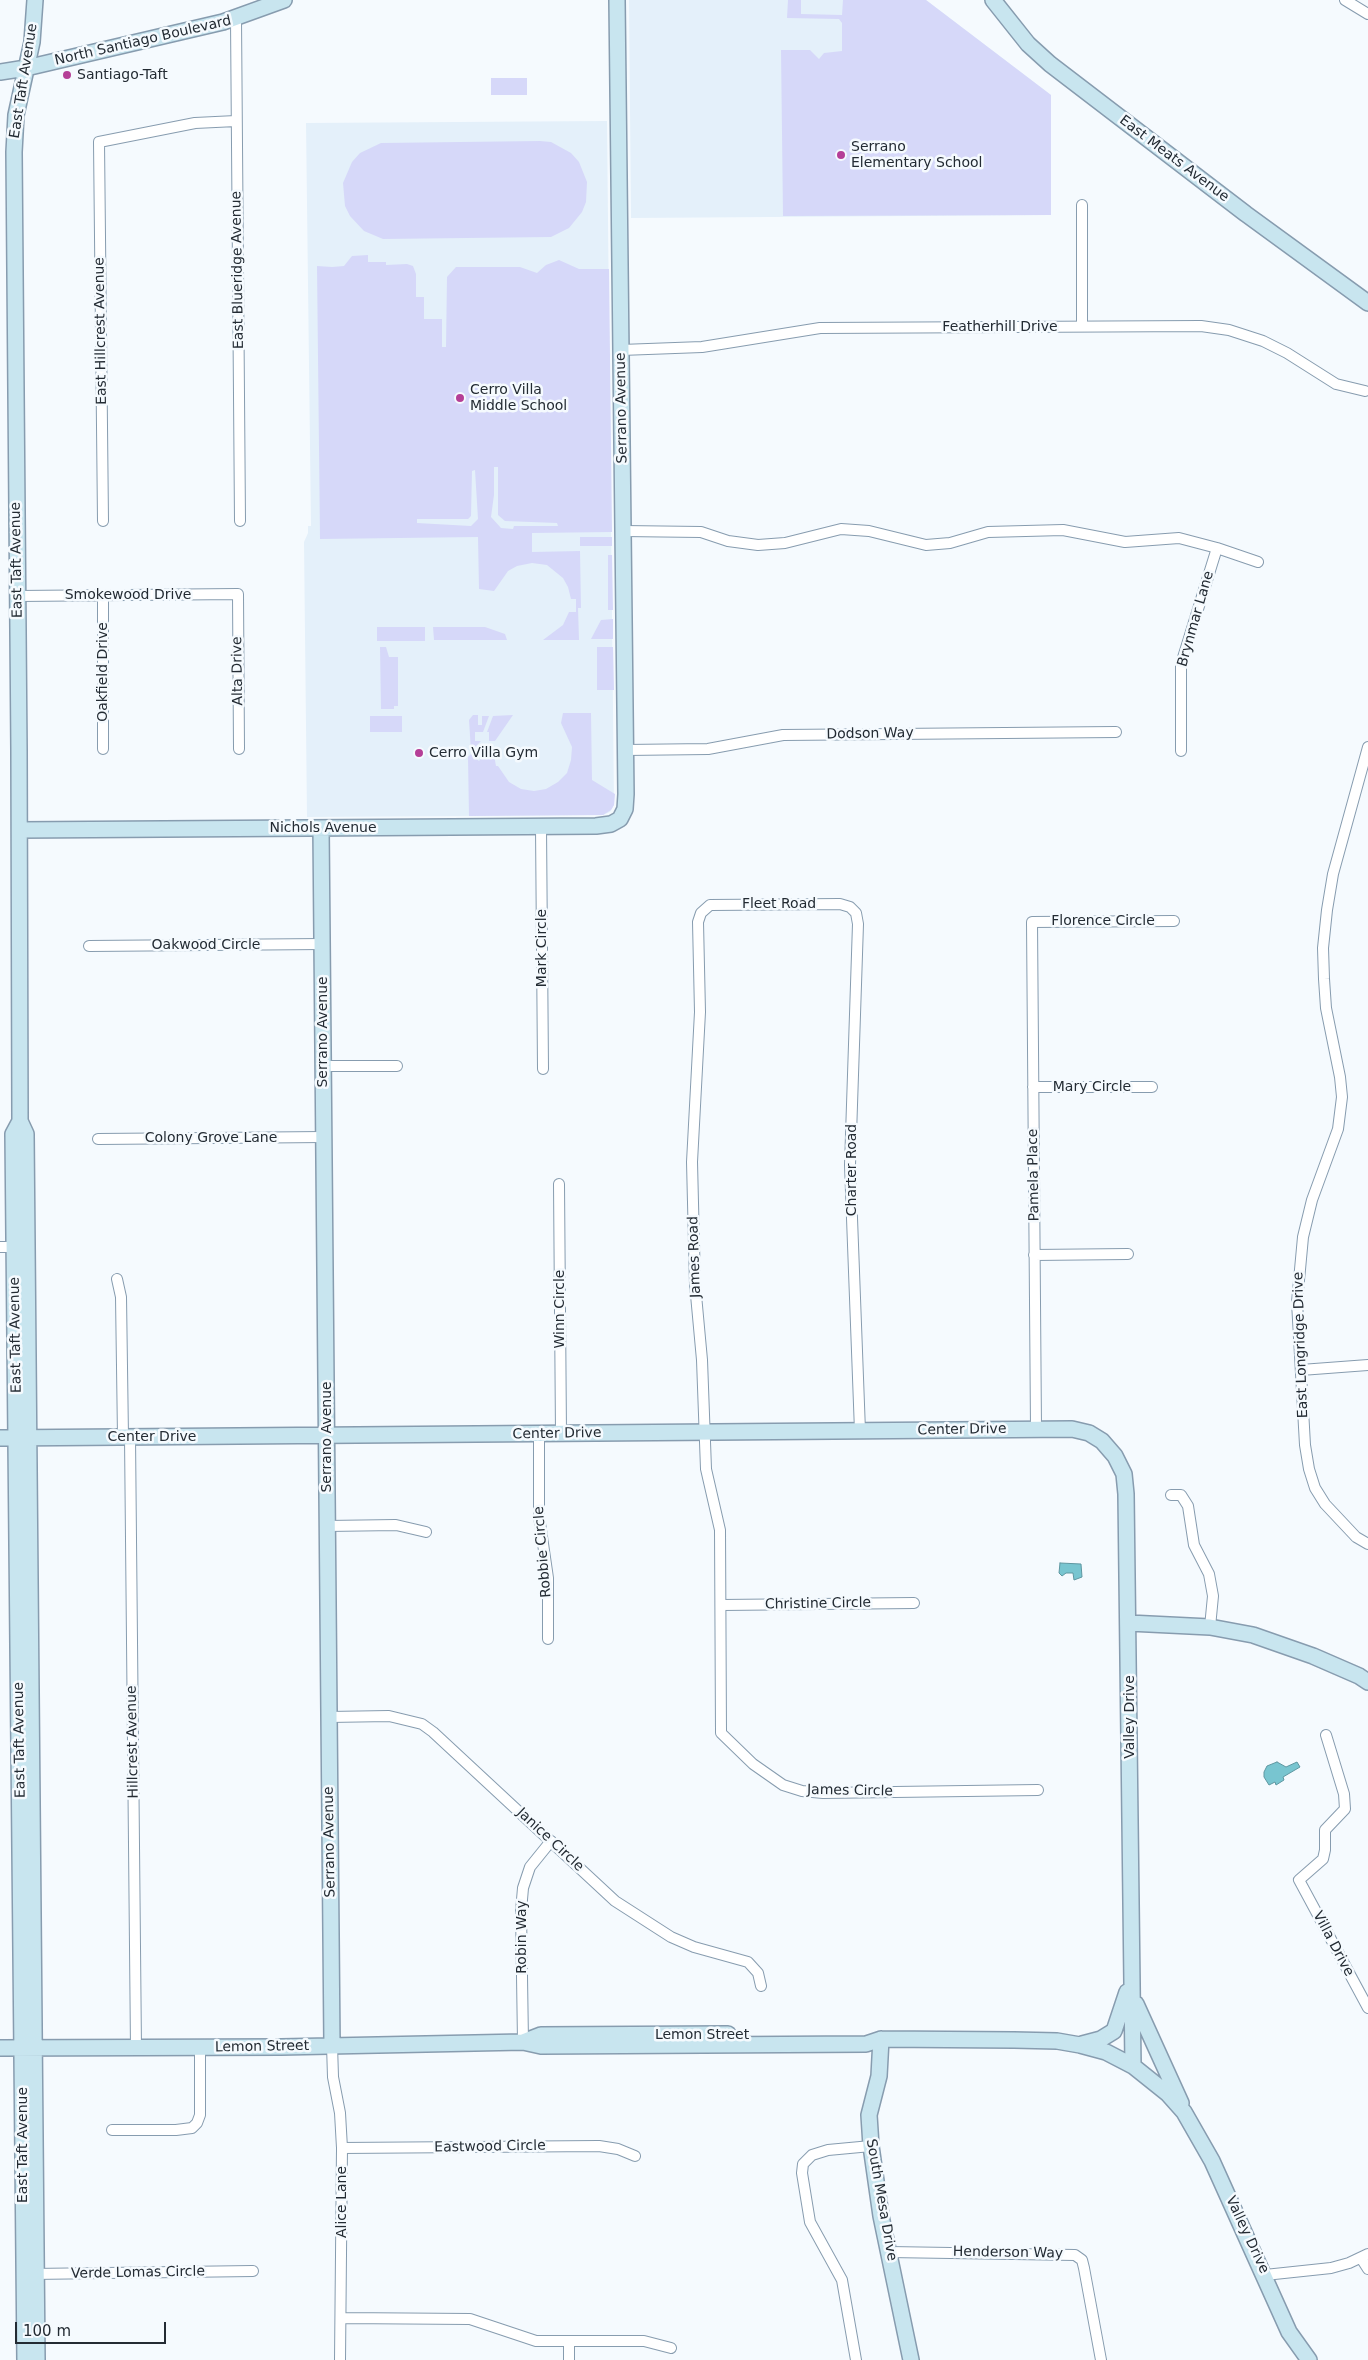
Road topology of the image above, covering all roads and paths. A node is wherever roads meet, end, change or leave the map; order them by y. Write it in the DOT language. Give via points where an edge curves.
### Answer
graph roads {
  1 [pos="36,0"];
  2 [pos="284,0"];
  3 [pos="617,0"];
  4 [pos="993,0"];
  5 [pos="1345,0"];
  6 [pos="1368,14"];
  7 [pos="236,19"];
  8 [pos="26,68"];
  9 [pos="0,72"];
  10 [pos="236,121"];
  11 [pos="1082,205"];
  12 [pos="1368,304"];
  13 [pos="1082,326"];
  14 [pos="621,350"];
  15 [pos="1364,391"];
  16 [pos="103,521"];
  17 [pos="240,521"];
  18 [pos="623,531"];
  19 [pos="1217,548"];
  20 [pos="1258,562"];
  21 [pos="238,594"];
  22 [pos="103,595"];
  23 [pos="18,596"];
  24 [pos="1116,732"];
  25 [pos="1368,747"];
  26 [pos="103,749"];
  27 [pos="239,749"];
  28 [pos="626,750"];
  29 [pos="1181,751"];
  30 [pos="622,816"];
  31 [pos="541,827"];
  32 [pos="321,828"];
  33 [pos="20,830"];
  34 [pos="704,909"];
  35 [pos="854,910"];
  36 [pos="1174,921"];
  37 [pos="1032,922"];
  38 [pos="322,944"];
  39 [pos="89,946"];
  40 [pos="323,1066"];
  41 [pos="397,1066"];
  42 [pos="543,1069"];
  43 [pos="1032,1087"];
  44 [pos="1152,1087"];
  45 [pos="324,1137"];
  46 [pos="98,1139"];
  47 [pos="559,1184"];
  48 [pos="14,1247"];
  49 [pos="1128,1254"];
  50 [pos="1034,1255"];
  51 [pos="117,1278"];
  52 [pos="1368,1365"];
  53 [pos="1301,1370"];
  54 [pos="1036,1429"];
  55 [pos="860,1431"];
  56 [pos="703,1432"];
  57 [pos="561,1434"];
  58 [pos="539,1435"];
  59 [pos="327,1436"];
  60 [pos="127,1437"];
  61 [pos="0,1438"];
  62 [pos="23,1438"];
  63 [pos="1108,1447"];
  64 [pos="1171,1495"];
  65 [pos="328,1526"];
  66 [pos="426,1532"];
  67 [pos="1368,1544"];
  68 [pos="914,1603"];
  69 [pos="722,1605"];
  70 [pos="1129,1623"];
  71 [pos="1210,1627"];
  72 [pos="548,1639"];
  73 [pos="1368,1682"];
  74 [pos="329,1717"];
  75 [pos="1326,1735"];
  76 [pos="1038,1790"];
  77 [pos="551,1841"];
  78 [pos="1132,1985"];
  79 [pos="762,1986"];
  80 [pos="1368,2008"];
  81 [pos="881,2039"];
  82 [pos="523,2042"];
  83 [pos="1080,2045"];
  84 [pos="332,2046"];
  85 [pos="0,2048"];
  86 [pos="29,2048"];
  87 [pos="136,2048"];
  88 [pos="200,2048"];
  89 [pos="1133,2066"];
  90 [pos="1182,2110"];
  91 [pos="112,2130"];
  92 [pos="871,2146"];
  93 [pos="342,2148"];
  94 [pos="635,2156"];
  95 [pos="889,2252"];
  96 [pos="1364,2256"];
  97 [pos="1368,2269"];
  98 [pos="253,2271"];
  99 [pos="30,2274"];
  100 [pos="1265,2275"];
  101 [pos="341,2318"];
  102 [pos="569,2341"];
  103 [pos="671,2348"];
  104 [pos="25,2360"];
  105 [pos="37,2360"];
  106 [pos="340,2360"];
  107 [pos="569,2360"];
  108 [pos="856,2360"];
  109 [pos="911,2360"];
  110 [pos="1102,2360"];
  111 [pos="1310,2360"];
  1 -- 8 [label="street, East Taft Avenue"];
  2 -- 7 [label="street, North Santiago Boulevard"];
  3 -- 14 [label="street, Serrano Avenue"];
  4 -- 12 [label="street, East Meats Avenue" via="1028,44 1050,64"];
  5 -- 6 [label="street"];
  7 -- 8 [label="street, North Santiago Boulevard"];
  7 -- 10 [label="street, East Blueridge Avenue"];
  8 -- 9 [label="street, North Santiago Boulevard"];
  8 -- 23 [label="street, East Taft Avenue" via="16,115 14,144"];
  10 -- 16 [label="street, East Hillcrest Avenue" via="195,122 99,142"];
  10 -- 17 [label="street, East Blueridge Avenue"];
  11 -- 13 [label="street"];
  13 -- 14 [label="street, Featherhill Drive" via="820,328 695,348"];
  13 -- 15 [label="street, Featherhill Drive" via="1189,326 1229,330 1277,347 1336,384"];
  14 -- 18 [label="street, Serrano Avenue"];
  18 -- 19 [label="street" via="701,532 758,545 785,543 841,529 869,531 926,545 950,543 988,532 1063,530 1125,542 1179,538"];
  18 -- 28 [label="street, Serrano Avenue"];
  19 -- 20 [label="street"];
  19 -- 29 [label="street, Brynmar Lane" via="1181,664"];
  21 -- 22 [label="street, Smokewood Drive"];
  21 -- 27 [label="street, Alta Drive"];
  22 -- 23 [label="street, Smokewood Drive"];
  22 -- 26 [label="street, Oakfield Drive"];
  23 -- 33 [label="street, East Taft Avenue"];
  24 -- 28 [label="street, Dodson Way" via="783,735 708,749"];
  25 -- 53 [label="street, East Longridge Drive" via="1326,910 1323,948 1326,1008 1342,1097 1338,1129 1312,1200 1303,1237 1297,1302"];
  28 -- 30 [label="street, Serrano Avenue" via="626,794"];
  30 -- 31 [label="street, Nichols Avenue" via="606,825"];
  31 -- 32 [label="street, Nichols Avenue"];
  31 -- 42 [label="street, Mark Circle"];
  32 -- 33 [label="street, Nichols Avenue"];
  32 -- 38 [label="street, Serrano Avenue"];
  33 -- 48 [label="street, East Taft Avenue" via="20,1121 26,1134"];
  34 -- 35 [label="street, Fleet Road" via="719,904 840,904"];
  34 -- 56 [label="street, James Road" via="698,922 700,1012 692,1162"];
  35 -- 55 [label="street, Charter Road" via="858,924 850,1165"];
  36 -- 37 [label="street, Florence Circle"];
  37 -- 43 [label="street, Pamela Place"];
  38 -- 39 [label="street, Oakwood Circle"];
  38 -- 40 [label="street, Serrano Avenue"];
  40 -- 41 [label="street"];
  40 -- 45 [label="street, Serrano Avenue"];
  43 -- 44 [label="street, Mary Circle"];
  43 -- 50 [label="street, Pamela Place"];
  45 -- 46 [label="street, Colony Grove Lane"];
  45 -- 59 [label="street, Serrano Avenue"];
  47 -- 57 [label="street, Winn Circle"];
  48 -- 62 [label="street, East Taft Avenue"];
  49 -- 50 [label="street"];
  50 -- 54 [label="street, Pamela Place"];
  51 -- 60 [label="street, Hillcrest Avenue" via="121,1297"];
  52 -- 53 [label="street"];
  53 -- 67 [label="street, East Longridge Drive" via="1305,1445 1315,1488 1324,1504 1356,1538"];
  54 -- 55 [label="street, Center Drive"];
  54 -- 63 [label="street, Center Drive" via="1081,1430"];
  55 -- 56 [label="street, Center Drive"];
  56 -- 57 [label="street, Center Drive"];
  56 -- 69 [label="street, James Road" via="707,1478 720,1530"];
  57 -- 58 [label="street, Center Drive"];
  58 -- 59 [label="street, Center Drive"];
  58 -- 72 [label="street, Robbie Circle" via="538,1516 548,1578"];
  59 -- 60 [label="street, Center Drive"];
  59 -- 65 [label="street, Serrano Avenue"];
  60 -- 62 [label="street, Center Drive"];
  60 -- 87 [label="street, Hillcrest Avenue"];
  61 -- 62 [label="street, Center Drive"];
  62 -- 86 [label="street, East Taft Avenue"];
  63 -- 70 [label="street, Valley Drive" via="1120,1464 1125,1483"];
  64 -- 71 [label="street" via="1181,1495 1188,1506 1194,1545 1209,1574 1213,1596"];
  65 -- 66 [label="street" via="396,1525"];
  65 -- 74 [label="street, Serrano Avenue"];
  68 -- 69 [label="street, Christine Circle"];
  69 -- 76 [label="street, James Circle" via="721,1733 753,1764 783,1785 823,1793"];
  70 -- 71 [label="street"];
  70 -- 78 [label="street, Valley Drive"];
  71 -- 73 [label="street" via="1266,1639 1313,1656"];
  74 -- 77 [label="street, Janice Circle" via="389,1716 422,1724"];
  74 -- 84 [label="street, Serrano Avenue"];
  75 -- 80 [label="street, Villa Drive" via="1344,1794 1345,1809 1325,1830 1323,1858 1298,1880"];
  77 -- 79 [label="street, Janice Circle" via="615,1902 671,1937 742,1958 754,1967"];
  77 -- 82 [label="street, Robin Way" via="530,1867 523,1888"];
  78 -- 83 [label="street" via="1114,2030 1101,2039"];
  78 -- 89 [label="street, Valley Drive"];
  78 -- 90 [label="street, Valley Drive" via="1142,2020"];
  81 -- 82 [label="street, Lemon Street" via="866,2044 541,2046"];
  81 -- 83 [label="street, Lemon Street" via="1057,2041"];
  81 -- 92 [label="street, South Mesa Drive" via="880,2076 869,2115"];
  82 -- 84 [label="street, Lemon Street"];
  83 -- 89 [label="street, Lemon Street" via="1106,2052"];
  84 -- 88 [label="street, Lemon Street"];
  84 -- 93 [label="street, Alice Lane"];
  85 -- 86 [label="street, Lemon Street"];
  86 -- 87 [label="street, Lemon Street"];
  86 -- 99 [label="street, East Taft Avenue"];
  87 -- 88 [label="street, Lemon Street"];
  88 -- 91 [label="street" via="200,2116 192,2128"];
  89 -- 90 [label="street, Valley Drive" via="1168,2094"];
  90 -- 100 [label="street, Valley Drive" via="1212,2160"];
  92 -- 95 [label="street, South Mesa Drive"];
  92 -- 108 [label="street" via="828,2150 812,2155 803,2164 802,2174 810,2222 842,2280"];
  93 -- 94 [label="street, Eastwood Circle" via="599,2146"];
  93 -- 101 [label="street, Alice Lane"];
  95 -- 109 [label="street, South Mesa Drive"];
  95 -- 110 [label="street, Henderson Way" via="1075,2255 1082,2260"];
  96 -- 97 [label="street"];
  96 -- 100 [label="street" via="1331,2268"];
  98 -- 99 [label="street, Verde Lomas Circle"];
  99 -- 104 [label="street, East Taft Avenue"];
  99 -- 105 [label="street, East Taft Avenue"];
  100 -- 111 [label="street, Valley Drive" via="1289,2332"];
  101 -- 102 [label="street" via="470,2319 536,2341"];
  101 -- 106 [label="street, Alice Lane"];
  102 -- 103 [label="street" via="644,2341"];
  102 -- 107 [label="street"];
}
